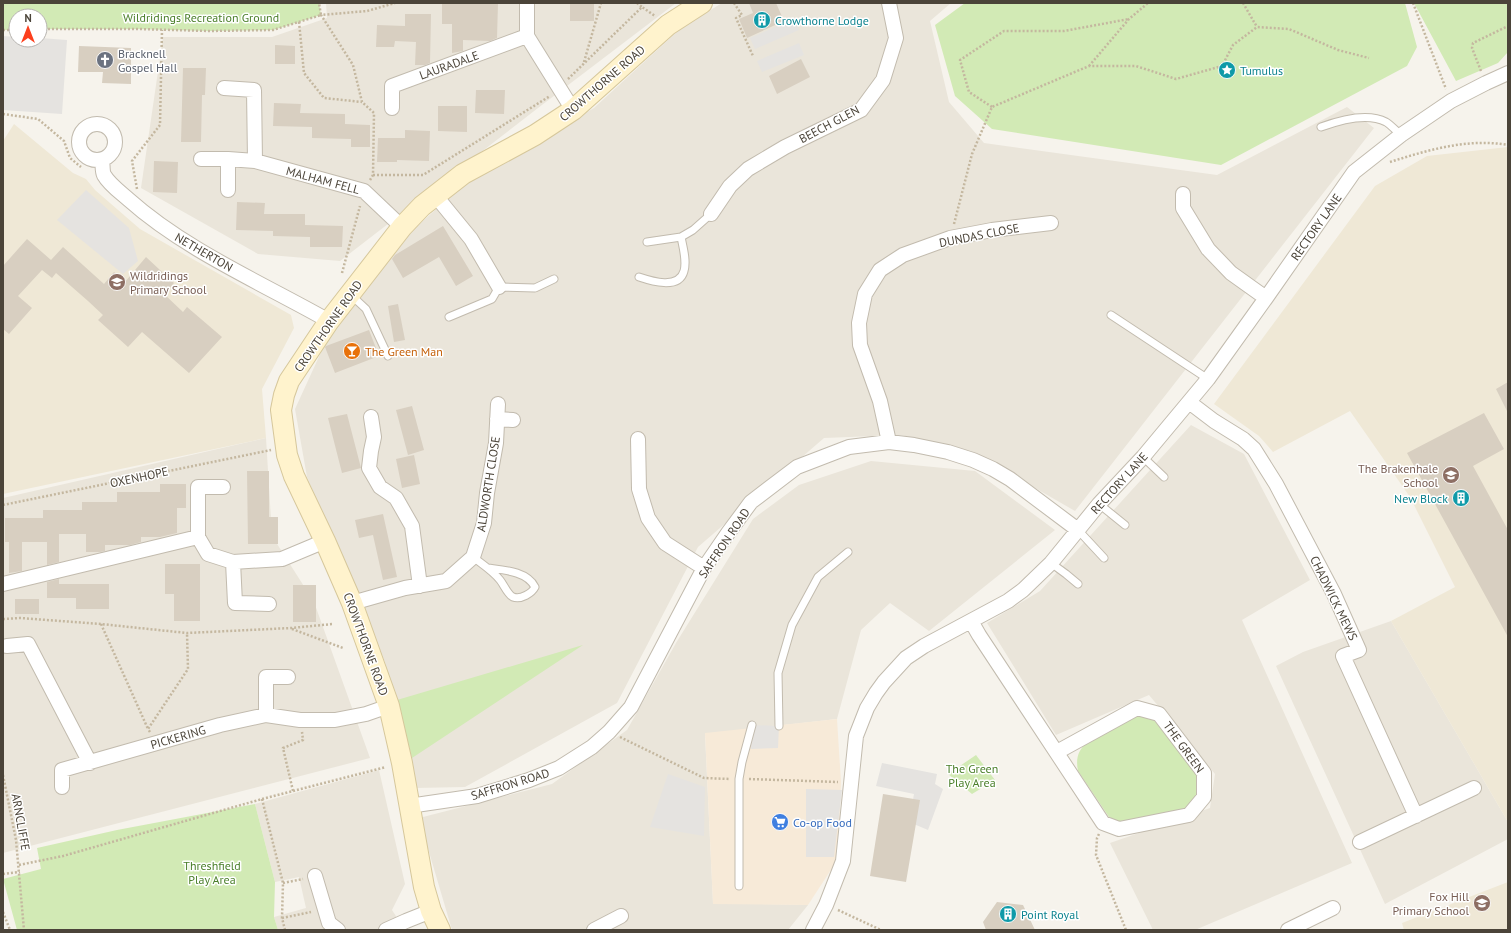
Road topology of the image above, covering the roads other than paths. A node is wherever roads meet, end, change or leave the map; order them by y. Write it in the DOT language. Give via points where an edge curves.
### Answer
graph roads {
  1 [pos="527,3"];
  2 [pos="702,3"];
  3 [pos="889,3"];
  4 [pos="526,36"];
  5 [pos="1508,73"];
  6 [pos="224,88"];
  7 [pos="392,108"];
  8 [pos="574,110"];
  9 [pos="1321,127"];
  10 [pos="1401,134"];
  11 [pos="201,159"];
  12 [pos="228,159"];
  13 [pos="102,160"];
  14 [pos="255,161"];
  15 [pos="228,190"];
  16 [pos="1183,194"];
  17 [pos="434,195"];
  18 [pos="711,214"];
  19 [pos="1051,223"];
  20 [pos="402,227"];
  21 [pos="681,237"];
  22 [pos="646,242"];
  23 [pos="639,277"];
  24 [pos="554,279"];
  25 [pos="499,287"];
  26 [pos="350,293"];
  27 [pos="1266,298"];
  28 [pos="1111,315"];
  29 [pos="449,317"];
  30 [pos="328,321"];
  31 [pos="388,356"];
  32 [pos="1208,379"];
  33 [pos="1189,402"];
  34 [pos="498,404"];
  35 [pos="371,417"];
  36 [pos="497,419"];
  37 [pos="513,420"];
  38 [pos="638,438"];
  39 [pos="889,442"];
  40 [pos="1143,457"];
  41 [pos="1164,476"];
  42 [pos="223,487"];
  43 [pos="1099,504"];
  44 [pos="1125,525"];
  45 [pos="1078,530"];
  46 [pos="198,537"];
  47 [pos="325,541"];
  48 [pos="848,552"];
  49 [pos="473,557"];
  50 [pos="1104,558"];
  51 [pos="234,562"];
  52 [pos="1051,564"];
  53 [pos="488,568"];
  54 [pos="704,568"];
  55 [pos="3,584"];
  56 [pos="1078,584"];
  57 [pos="420,586"];
  58 [pos="352,603"];
  59 [pos="269,604"];
  60 [pos="971,621"];
  61 [pos="7,646"];
  62 [pos="288,677"];
  63 [pos="389,706"];
  64 [pos="266,714"];
  65 [pos="752,726"];
  66 [pos="779,726"];
  67 [pos="1057,752"];
  68 [pos="90,763"];
  69 [pos="62,787"];
  70 [pos="1474,788"];
  71 [pos="409,806"];
  72 [pos="1416,816"];
  73 [pos="1360,842"];
  74 [pos="315,876"];
  75 [pos="739,886"];
  76 [pos="1333,908"];
  77 [pos="431,912"];
  78 [pos="621,916"];
  79 [pos="338,930"];
  80 [pos="386,930"];
  81 [pos="440,930"];
  82 [pos="594,930"];
  83 [pos="812,930"];
  84 [pos="1288,930"];
  1 -- 4 [label="street"];
  2 -- 8 [label="street, CROWTHORNE ROAD" via="668,25"];
  3 -- 18 [label="street, BEECH GLEN" via="896,38 883,80 860,110 748,169 730,186"];
  4 -- 7 [label="street, LAURADALE" via="392,86"];
  4 -- 8 [label="street"];
  5 -- 10 [label="street, RECTORY LANE" via="1451,101"];
  6 -- 14 [label="street" via="254,90"];
  8 -- 17 [label="street, CROWTHORNE ROAD" via="535,135 463,174"];
  9 -- 10 [label="lane" via="1337,121 1375,118 1386,122"];
  10 -- 27 [label="street, RECTORY LANE" via="1354,172"];
  11 -- 12 [label="street, MALHAM FELL"];
  12 -- 14 [label="street, MALHAM FELL"];
  12 -- 15 [label="street"];
  13 -- 30 [label="street, NETHERTON" via="104,174 117,189 163,228"];
  14 -- 20 [label="street, MALHAM FELL" via="364,191"];
  16 -- 27 [label="street" via="1183,208 1208,248 1231,273"];
  17 -- 20 [label="street, CROWTHORNE ROAD"];
  17 -- 25 [label="street" via="471,239"];
  18 -- 21 [label="lane"];
  19 -- 39 [label="street, DUNDAS CLOSE" via="950,238 903,255 880,270 865,294 859,323 860,345 880,401"];
  20 -- 26 [label="street, CROWTHORNE ROAD"];
  21 -- 22 [label="lane"];
  21 -- 23 [label="lane" via="685,260 684,272 679,279 670,283 654,282"];
  24 -- 25 [label="lane" via="535,288"];
  25 -- 29 [label="lane" via="492,299"];
  26 -- 30 [label="street, CROWTHORNE ROAD"];
  26 -- 31 [label="lane" via="366,309"];
  27 -- 32 [label="street, RECTORY LANE"];
  28 -- 32 [label="lane"];
  30 -- 47 [label="street, CROWTHORNE ROAD" via="289,381 281,410 286,455"];
  32 -- 33 [label="street, RECTORY LANE"];
  33 -- 40 [label="street, RECTORY LANE"];
  33 -- 72 [label="street, CHADWICK MEWS" via="1254,449 1276,484 1351,631 1359,650 1343,656"];
  34 -- 36 [label="street, ALDWORTH CLOSE"];
  35 -- 57 [label="street" via="374,437 370,468 380,487 396,498 412,526"];
  36 -- 37 [label="street, ALDWORTH CLOSE"];
  36 -- 49 [label="street, ALDWORTH CLOSE" via="484,523"];
  38 -- 54 [label="street" via="639,489 648,518 665,543"];
  39 -- 45 [label="street, SAFFRON ROAD" via="948,452 993,469"];
  39 -- 54 [label="street, SAFFRON ROAD" via="849,447 797,467 751,502"];
  40 -- 41 [label="lane"];
  40 -- 43 [label="street, RECTORY LANE"];
  42 -- 46 [label="street" via="198,487"];
  43 -- 44 [label="lane"];
  43 -- 45 [label="street, RECTORY LANE"];
  45 -- 50 [label="lane"];
  45 -- 52 [label="street, RECTORY LANE"];
  46 -- 51 [label="street" via="208,554"];
  46 -- 55 [label="street"];
  47 -- 51 [label="street" via="282,560"];
  47 -- 58 [label="street, CROWTHORNE ROAD"];
  48 -- 66 [label="lane" via="818,576 792,625 778,672"];
  49 -- 53 [label="lane"];
  49 -- 57 [label="street" via="446,581"];
  51 -- 59 [label="street" via="235,603"];
  52 -- 56 [label="lane"];
  52 -- 60 [label="street, RECTORY LANE" via="1008,601"];
  53 -- 53 [label="lane" via="514,598 521,598 533,590 532,581 524,576"];
  54 -- 71 [label="street, SAFFRON ROAD" via="631,707 592,747 560,768 529,780 477,796"];
  57 -- 58 [label="street"];
  58 -- 63 [label="street, CROWTHORNE ROAD"];
  60 -- 67 [label="street"];
  60 -- 83 [label="street, RECTORY LANE" via="906,658 884,682 867,708 856,736 843,861 826,905"];
  61 -- 68 [label="street" via="28,644"];
  62 -- 64 [label="street" via="266,677"];
  63 -- 64 [label="street, PICKERING" via="335,720 300,720"];
  63 -- 71 [label="street, CROWTHORNE ROAD"];
  64 -- 68 [label="street, PICKERING"];
  65 -- 75 [label="lane" via="739,779"];
  67 -- 67 [label="street, THE GREEN" via="1103,823 1119,829 1189,814 1204,797 1204,773 1159,714 1136,708"];
  68 -- 69 [label="street, PICKERING" via="62,770"];
  70 -- 72 [label="street"];
  71 -- 77 [label="street, CROWTHORNE ROAD"];
  72 -- 73 [label="street"];
  74 -- 79 [label="street" via="328,923"];
  76 -- 84 [label="street"];
  77 -- 80 [label="street"];
  77 -- 81 [label="street, CROWTHORNE ROAD"];
  78 -- 82 [label="street"];
}
